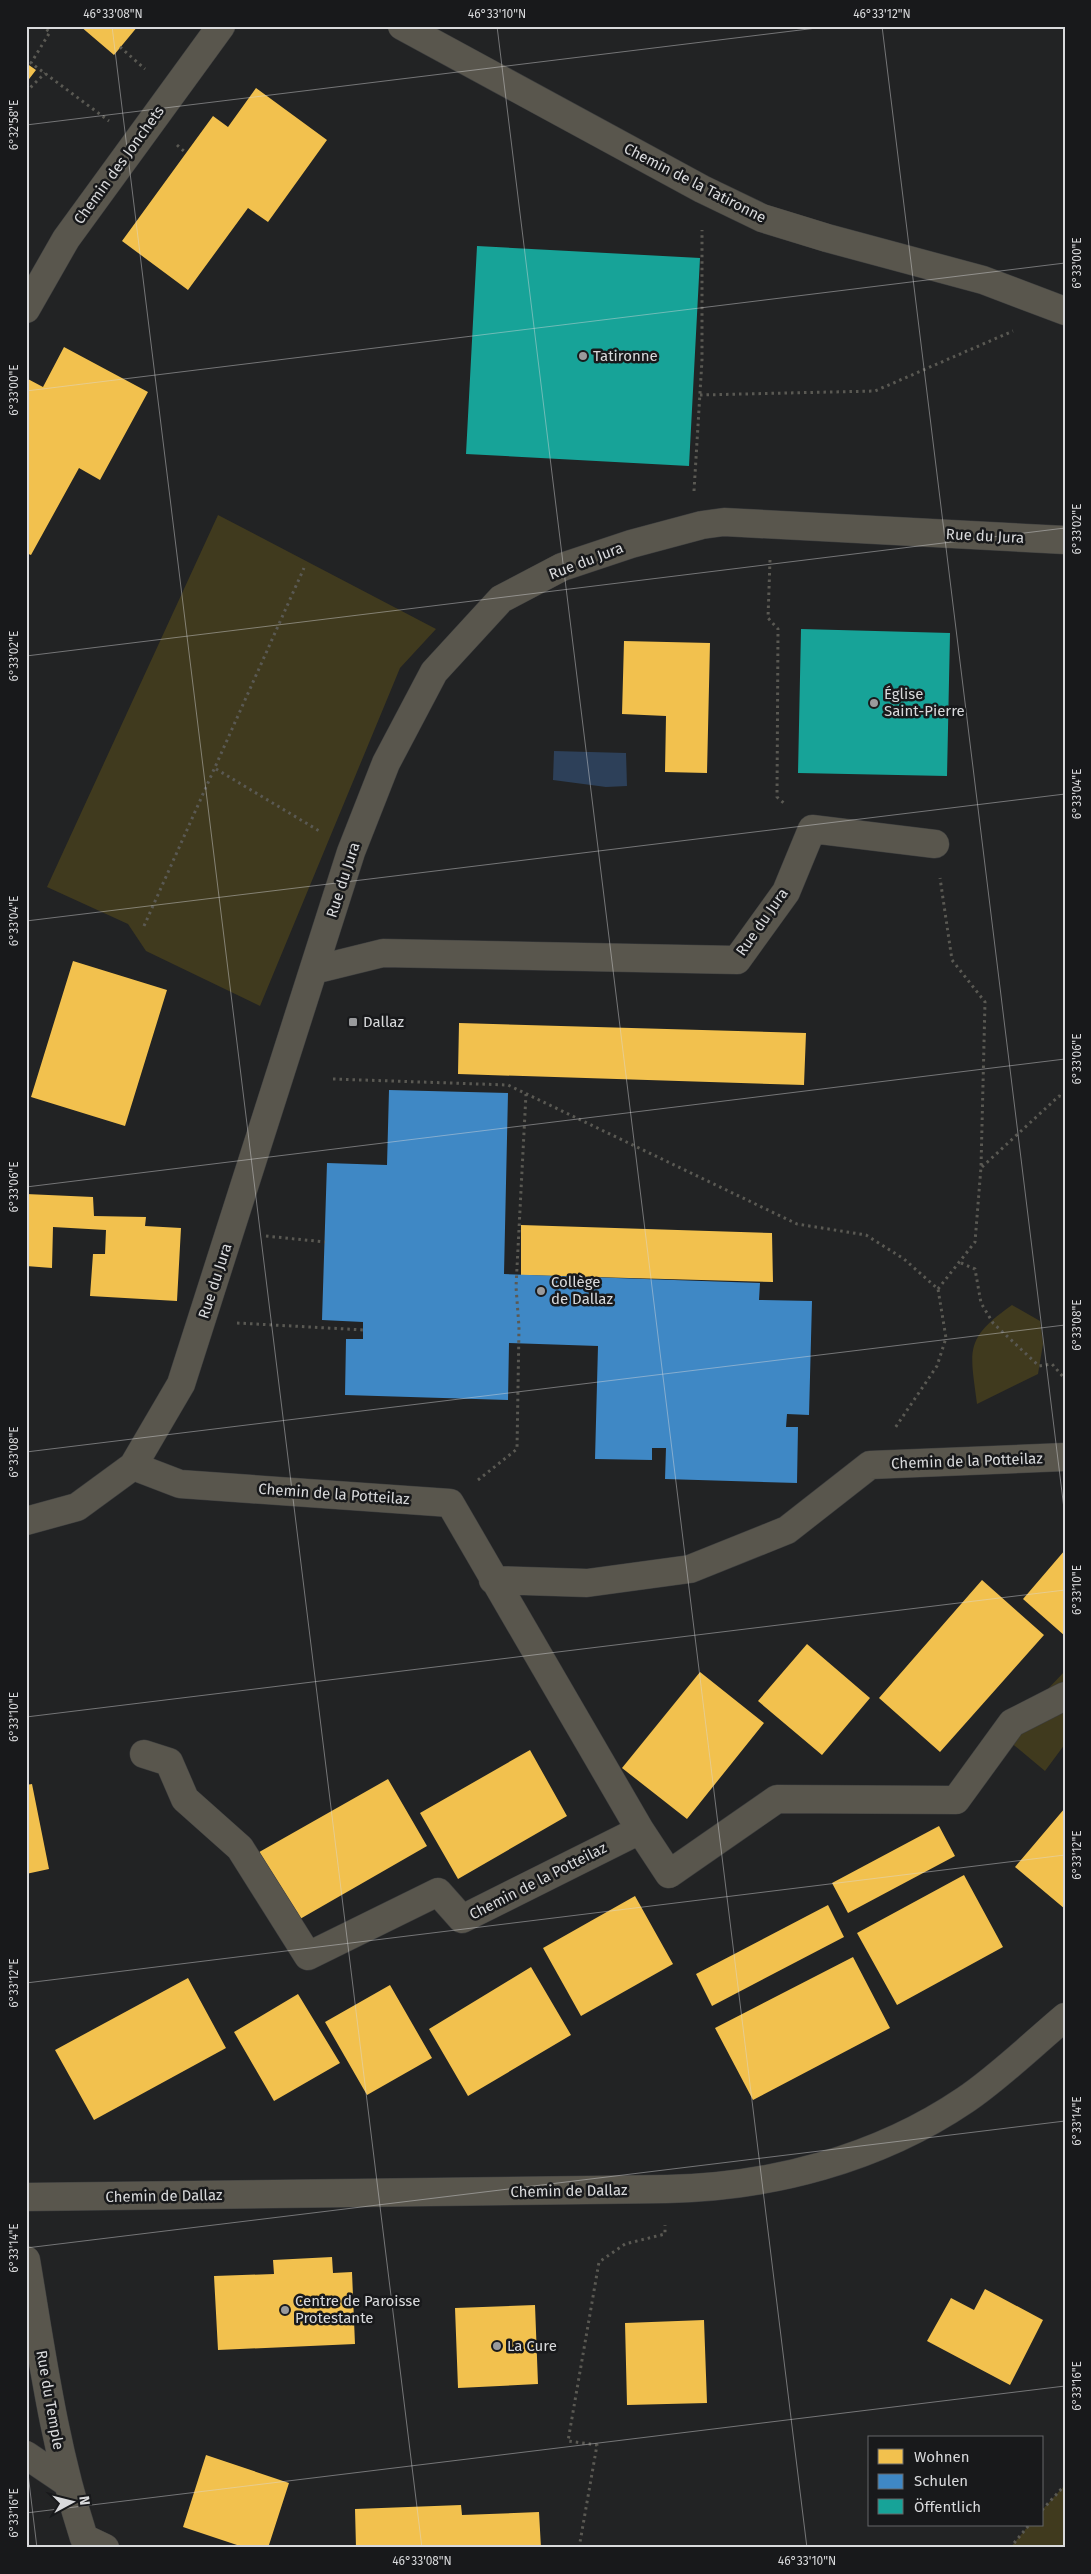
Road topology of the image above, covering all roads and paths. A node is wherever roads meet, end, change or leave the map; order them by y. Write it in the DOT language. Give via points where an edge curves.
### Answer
graph roads {
  1 [pos="41,26"];
  2 [pos="221,26"];
  3 [pos="402,26"];
  4 [pos="45,73"];
  5 [pos="26,92"];
  6 [pos="136,141"];
  7 [pos="702,189"];
  8 [pos="26,309"];
  9 [pos="1063,311"];
  10 [pos="700,395"];
  11 [pos="694,492"];
  12 [pos="1065,540"];
  13 [pos="770,556"];
  14 [pos="304,568"];
  15 [pos="216,769"];
  16 [pos="812,829"];
  17 [pos="326,834"];
  18 [pos="936,844"];
  19 [pos="144,926"];
  20 [pos="314,970"];
  21 [pos="333,1079"];
  22 [pos="526,1094"];
  23 [pos="1065,1098"];
  24 [pos="981,1167"];
  25 [pos="263,1235"];
  26 [pos="325,1242"];
  27 [pos="961,1263"];
  28 [pos="938,1289"];
  29 [pos="234,1322"];
  30 [pos="364,1330"];
  31 [pos="1065,1379"];
  32 [pos="1065,1457"];
  33 [pos="870,1465"];
  34 [pos="133,1466"];
  35 [pos="450,1503"];
  36 [pos="26,1521"];
  37 [pos="494,1580"];
  38 [pos="1065,1696"];
  39 [pos="144,1754"];
  40 [pos="640,1830"];
  41 [pos="1065,2017"];
  42 [pos="667,2189"];
  43 [pos="26,2197"];
  44 [pos="26,2260"];
  45 [pos="26,2455"];
  46 [pos="66,2482"];
  47 [pos="1065,2485"];
  48 [pos="1044,2508"];
  49 [pos="1028,2526"];
  50 [pos="94,2543"];
  51 [pos="579,2548"];
  52 [pos="1010,2548"];
  1 -- 4 [label="path" via="50,32 31,63"];
  2 -- 6 [label="street, Chemin des Jonchets"];
  3 -- 7 [label="street, Chemin de la Tatironne"];
  4 -- 5 [label="path"];
  4 -- 6 [label="path"];
  6 -- 8 [label="street, Chemin des Jonchets" via="66,239"];
  7 -- 9 [label="street, Chemin de la Tatironne" via="762,218 983,280"];
  7 -- 10 [label="path"];
  9 -- 10 [label="path" via="875,391"];
  10 -- 11 [label="path"];
  12 -- 20 [label="street, Rue du Jura" via="724,522 632,544 571,564 501,599 434,672 386,763 352,852"];
  13 -- 16 [label="path" via="768,618 778,629 777,797"];
  14 -- 15 [label="path"];
  15 -- 17 [label="path"];
  15 -- 19 [label="path"];
  16 -- 18 [label="street"];
  16 -- 20 [label="street, Rue du Jura" via="786,892 736,960 382,952"];
  18 -- 24 [label="path" via="952,960 985,1002"];
  20 -- 34 [label="street, Rue du Jura" via="181,1384"];
  21 -- 22 [label="path" via="508,1085"];
  22 -- 28 [label="path" via="797,1224 866,1235 904,1259"];
  22 -- 35 [label="path" via="516,1287 517,1450"];
  23 -- 24 [label="path" via="1059,1096"];
  24 -- 27 [label="path" via="975,1242"];
  25 -- 26 [label="path"];
  27 -- 28 [label="path"];
  27 -- 31 [label="path" via="975,1268 981,1303 993,1323 1039,1366 1052,1364"];
  28 -- 33 [label="path, Chemin de la Potteilaz" via="946,1338 937,1366"];
  29 -- 30 [label="path"];
  32 -- 33 [label="street, Chemin de la Potteilaz"];
  33 -- 37 [label="street, Chemin de la Potteilaz" via="787,1530 690,1569 587,1583"];
  34 -- 35 [label="street, Chemin de la Potteilaz" via="180,1484"];
  34 -- 36 [label="street, Rue du Jura" via="77,1507"];
  35 -- 37 [label="street"];
  37 -- 40 [label="street"];
  38 -- 40 [label="street" via="1012,1722 956,1800 777,1799 669,1874"];
  39 -- 40 [label="street, Chemin de la Potteilaz" via="169,1762 185,1799 240,1848 308,1956 438,1892 462,1919"];
  41 -- 42 [label="street, Chemin de Dallaz" via="966,2100 908,2132 836,2163 757,2181"];
  42 -- 43 [label="street, Chemin de Dallaz"];
  42 -- 51 [label="path" via="665,2234 625,2244 599,2262 568,2441 597,2445"];
  44 -- 46 [label="street, Rue du Temple"];
  45 -- 46 [label="street"];
  46 -- 50 [label="street, Rue du Temple"];
  47 -- 48 [label="path"];
  49 -- 52 [label="path"];
}
